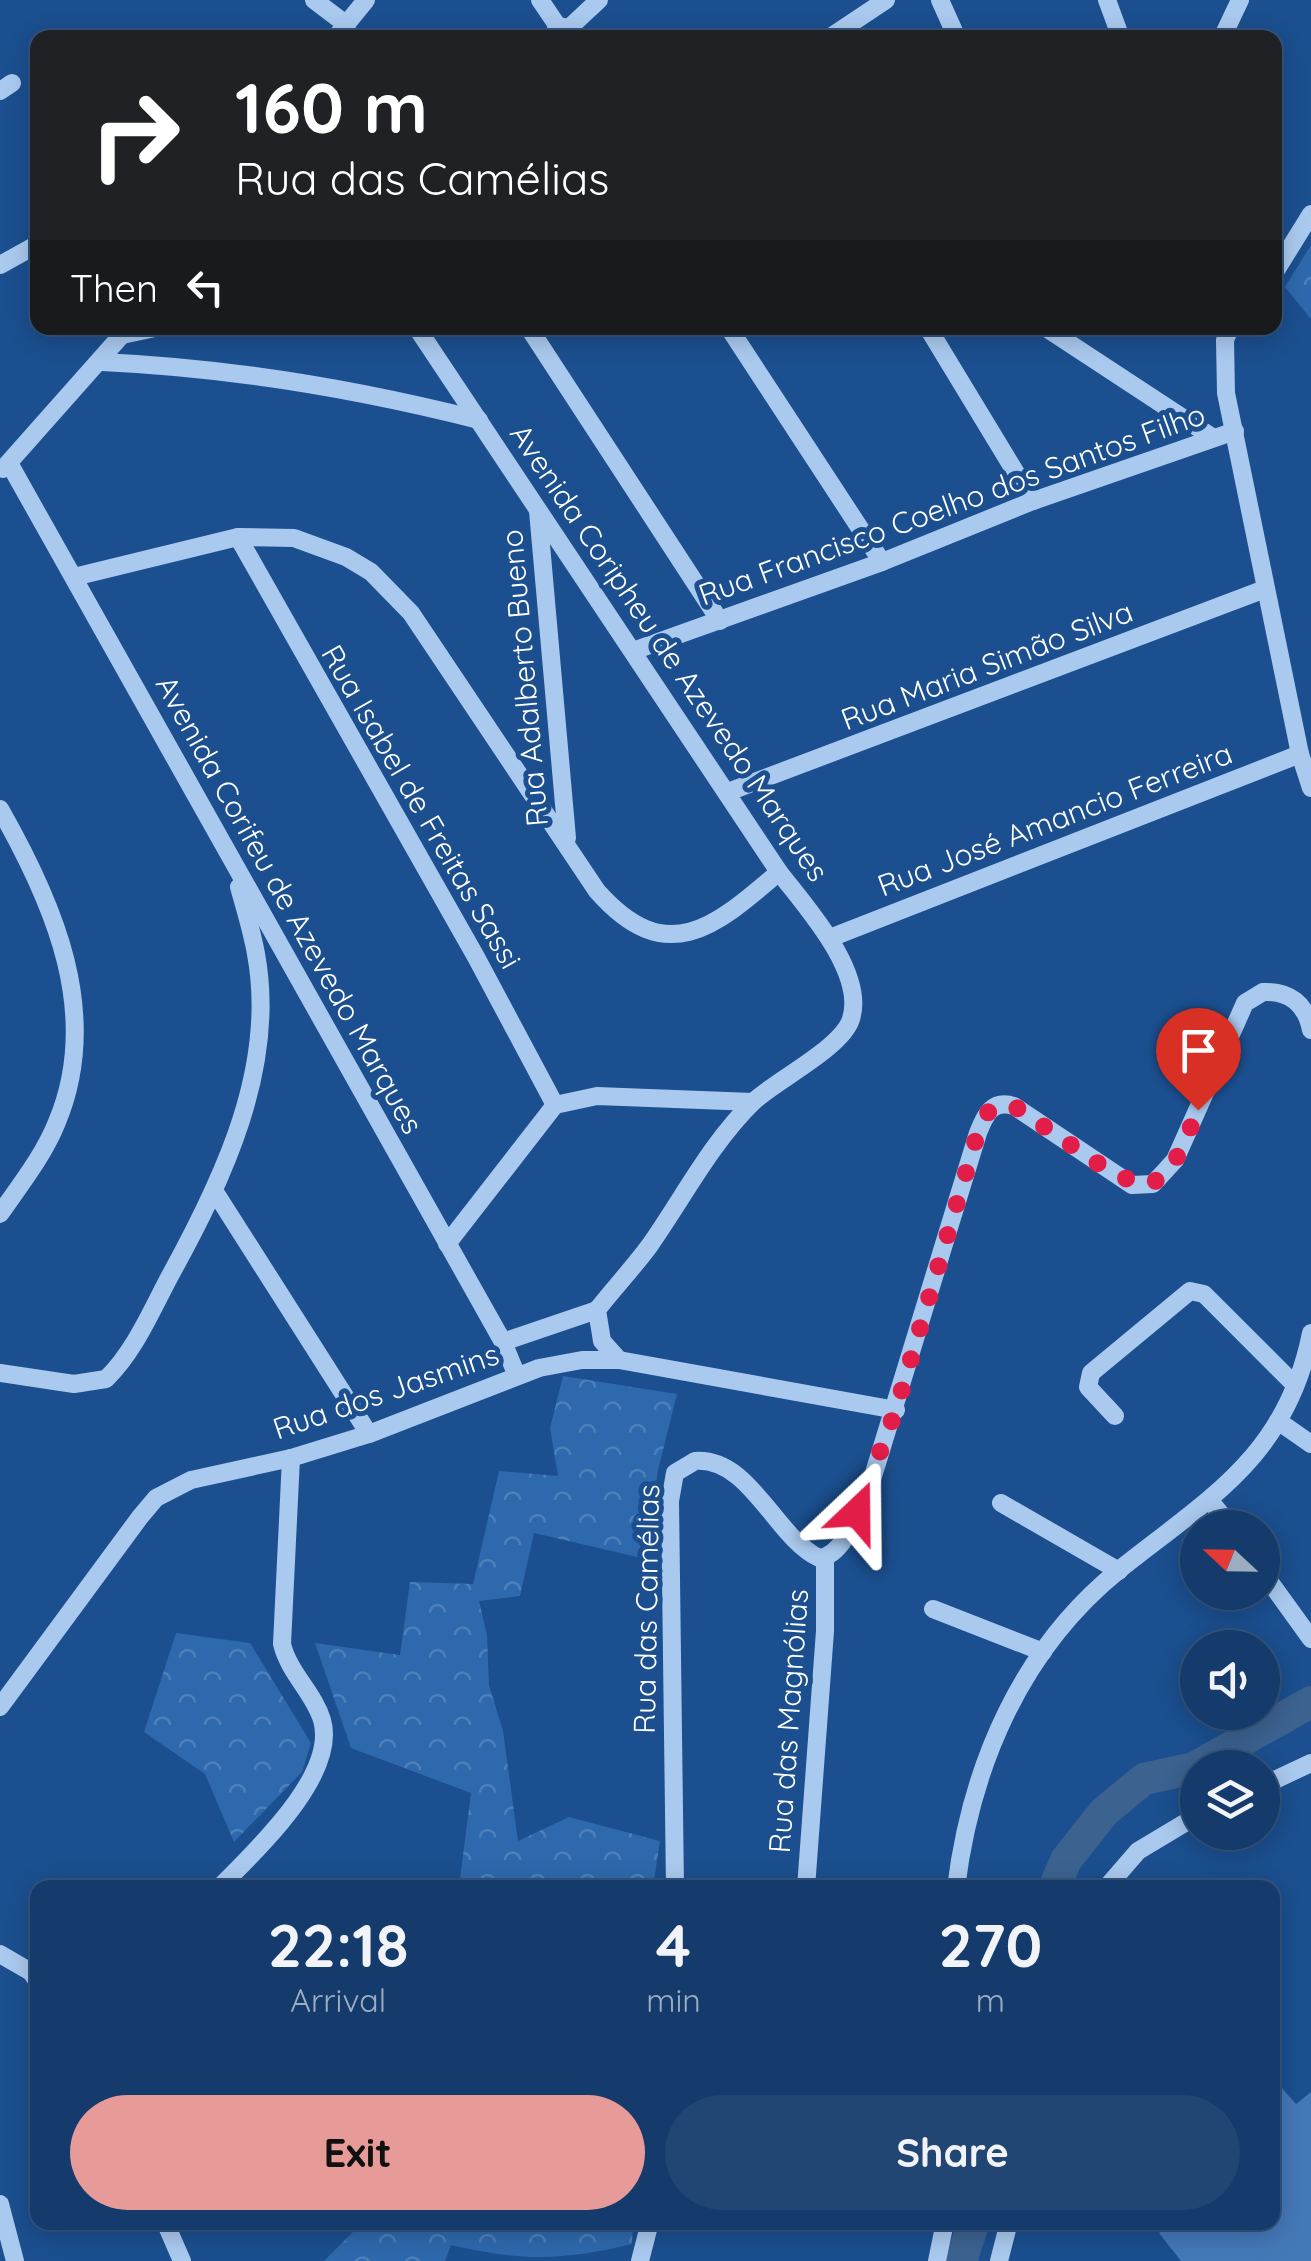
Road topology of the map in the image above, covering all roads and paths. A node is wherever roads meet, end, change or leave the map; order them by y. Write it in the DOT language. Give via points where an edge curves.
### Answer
graph roads {
  1 [pos="314,0"];
  2 [pos="366,0"];
  3 [pos="540,0"];
  4 [pos="599,0"];
  5 [pos="886,0"];
  6 [pos="940,0"];
  7 [pos="1107,0"];
  8 [pos="1240,0"];
  9 [pos="340,30"];
  10 [pos="342,30"];
  11 [pos="562,30"];
  12 [pos="567,30"];
  13 [pos="841,30"];
  14 [pos="953,30"];
  15 [pos="1118,30"];
  16 [pos="1226,30"];
  17 [pos="1311,214"];
  18 [pos="30,248"];
  19 [pos="1282,261"];
  20 [pos="0,265"];
  21 [pos="122,335"];
  22 [pos="422,335"];
  23 [pos="534,335"];
  24 [pos="734,335"];
  25 [pos="932,335"];
  26 [pos="1057,335"];
  27 [pos="1226,335"];
  28 [pos="102,362"];
  29 [pos="479,420"];
  30 [pos="1235,431"];
  31 [pos="1212,437"];
  32 [pos="4,468"];
  33 [pos="1033,501"];
  34 [pos="538,505"];
  35 [pos="238,538"];
  36 [pos="882,562"];
  37 [pos="74,577"];
  38 [pos="1265,588"];
  39 [pos="720,621"];
  40 [pos="633,651"];
  41 [pos="1300,754"];
  42 [pos="1311,788"];
  43 [pos="728,792"];
  44 [pos="0,809"];
  45 [pos="568,846"];
  46 [pos="233,862"];
  47 [pos="779,872"];
  48 [pos="830,938"];
  49 [pos="1311,1030"];
  50 [pos="753,1102"];
  51 [pos="555,1106"];
  52 [pos="216,1192"];
  53 [pos="0,1214"];
  54 [pos="447,1244"];
  55 [pos="596,1310"];
  56 [pos="1311,1334"];
  57 [pos="504,1342"];
  58 [pos="619,1360"];
  59 [pos="0,1373"];
  60 [pos="517,1376"];
  61 [pos="1295,1385"];
  62 [pos="896,1410"];
  63 [pos="1115,1416"];
  64 [pos="1278,1421"];
  65 [pos="369,1434"];
  66 [pos="1311,1444"];
  67 [pos="291,1458"];
  68 [pos="1212,1502"];
  69 [pos="1001,1503"];
  70 [pos="1218,1510"];
  71 [pos="825,1559"];
  72 [pos="1119,1570"];
  73 [pos="1280,1595"];
  74 [pos="933,1609"];
  75 [pos="1311,1639"];
  76 [pos="1042,1652"];
  77 [pos="0,1707"];
  78 [pos="1311,1763"];
  79 [pos="1280,1778"];
  80 [pos="1180,1825"];
  81 [pos="225,1880"];
  82 [pos="675,1880"];
  83 [pos="807,1880"];
  84 [pos="957,1880"];
  85 [pos="1113,1880"];
  86 [pos="0,1954"];
  87 [pos="30,1972"];
  88 [pos="0,2204"];
  89 [pos="168,2230"];
  90 [pos="649,2230"];
  91 [pos="943,2230"];
  92 [pos="1007,2230"];
  93 [pos="15,2261"];
  94 [pos="182,2261"];
  95 [pos="644,2261"];
  96 [pos="937,2261"];
  97 [pos="1000,2261"];
  1 -- 9 [label="street"];
  2 -- 10 [label="street"];
  3 -- 11 [label="street"];
  4 -- 12 [label="street"];
  5 -- 13 [label="street"];
  6 -- 14 [label="street"];
  7 -- 15 [label="street"];
  8 -- 16 [label="street"];
  17 -- 19 [label="street"];
  18 -- 20 [label="street"];
  21 -- 28 [label="street"];
  22 -- 29 [label="street, Avenida Coripheu de Azevedo Marques"];
  23 -- 39 [label="street"];
  24 -- 36 [label="street"];
  25 -- 33 [label="street"];
  26 -- 31 [label="street"];
  27 -- 30 [label="street" via="1224,366"];
  28 -- 29 [label="street" via="308,380"];
  28 -- 32 [label="street"];
  29 -- 34 [label="street, Avenida Coripheu de Azevedo Marques"];
  30 -- 31 [label="street, Rua Francisco Coelho dos Santos Filho"];
  30 -- 38 [label="street"];
  31 -- 33 [label="street, Rua Francisco Coelho dos Santos Filho"];
  32 -- 37 [label="street, Avenida Corifeu de Azevedo Marques"];
  33 -- 36 [label="street, Rua Francisco Coelho dos Santos Filho"];
  34 -- 40 [label="street, Avenida Coripheu de Azevedo Marques"];
  34 -- 45 [label="street, Rua Adalberto Bueno"];
  35 -- 37 [label="street"];
  35 -- 45 [label="street" via="294,538 322,547 390,590"];
  35 -- 51 [label="street, Rua Isabel de Freitas Sassi"];
  36 -- 39 [label="street, Rua Francisco Coelho dos Santos Filho"];
  37 -- 46 [label="street, Avenida Corifeu de Azevedo Marques"];
  38 -- 41 [label="street"];
  38 -- 43 [label="street, Rua Maria Simão Silva"];
  39 -- 40 [label="street, Rua Francisco Coelho dos Santos Filho"];
  40 -- 43 [label="street, Avenida Coripheu de Azevedo Marques"];
  41 -- 42 [label="street"];
  41 -- 48 [label="street, Rua José Amancio Ferreira"];
  43 -- 47 [label="street, Avenida Coripheu de Azevedo Marques"];
  44 -- 53 [label="street" via="54,917 75,1018 75,1053 56,1125"];
  45 -- 47 [label="street" via="620,918 656,934 701,930"];
  46 -- 52 [label="street" via="257,956 258,1034 246,1104"];
  46 -- 54 [label="street, Avenida Corifeu de Azevedo Marques"];
  47 -- 48 [label="street, Avenida Coripheu de Azevedo Marques"];
  48 -- 50 [label="street, Avenida Coripheu de Azevedo Marques" via="849,984 852,1018 832,1043"];
  49 -- 62 [label="street" via="1292,998 1263,992 1245,1003 1175,1160 1153,1184 1132,1185 1014,1106 990,1109"];
  50 -- 51 [label="street" via="598,1096"];
  50 -- 55 [label="street"];
  51 -- 54 [label="street"];
  52 -- 59 [label="street" via="132,1345 106,1378 74,1384"];
  52 -- 65 [label="street"];
  54 -- 57 [label="street, Avenida Corifeu de Azevedo Marques"];
  55 -- 57 [label="street"];
  55 -- 58 [label="street" via="602,1340"];
  56 -- 61 [label="street"];
  57 -- 60 [label="street, Avenida Corifeu de Azevedo Marques"];
  58 -- 60 [label="street, Rua dos Jasmins" via="560,1362"];
  58 -- 62 [label="street, Rua dos Jasmins"];
  60 -- 65 [label="street, Rua dos Jasmins"];
  61 -- 63 [label="street" via="1204,1294 1190,1291 1091,1373 1088,1387"];
  61 -- 64 [label="street"];
  62 -- 71 [label="street" via="870,1486"];
  64 -- 66 [label="street"];
  64 -- 68 [label="street"];
  65 -- 67 [label="street, Rua dos Jasmins"];
  67 -- 77 [label="street, Rua dos Jasmins" via="207,1475 156,1498"];
  67 -- 81 [label="street" via="282,1644 320,1714 325,1751 296,1802"];
  68 -- 70 [label="street"];
  68 -- 72 [label="street"];
  69 -- 72 [label="street"];
  71 -- 82 [label="street, Rua das Camélias" via="800,1547 724,1466 696,1461 675,1473"];
  71 -- 83 [label="street, Rua das Magnólias"];
  72 -- 76 [label="street"];
  73 -- 75 [label="street"];
  74 -- 76 [label="street"];
  76 -- 84 [label="street" via="1000,1720 982,1767 962,1832"];
  78 -- 79 [label="street"];
  80 -- 85 [label="street" via="1138,1852"];
  86 -- 87 [label="street"];
  88 -- 93 [label="street"];
  89 -- 94 [label="street"];
  90 -- 95 [label="street"];
  91 -- 96 [label="street"];
  92 -- 97 [label="street"];
}
